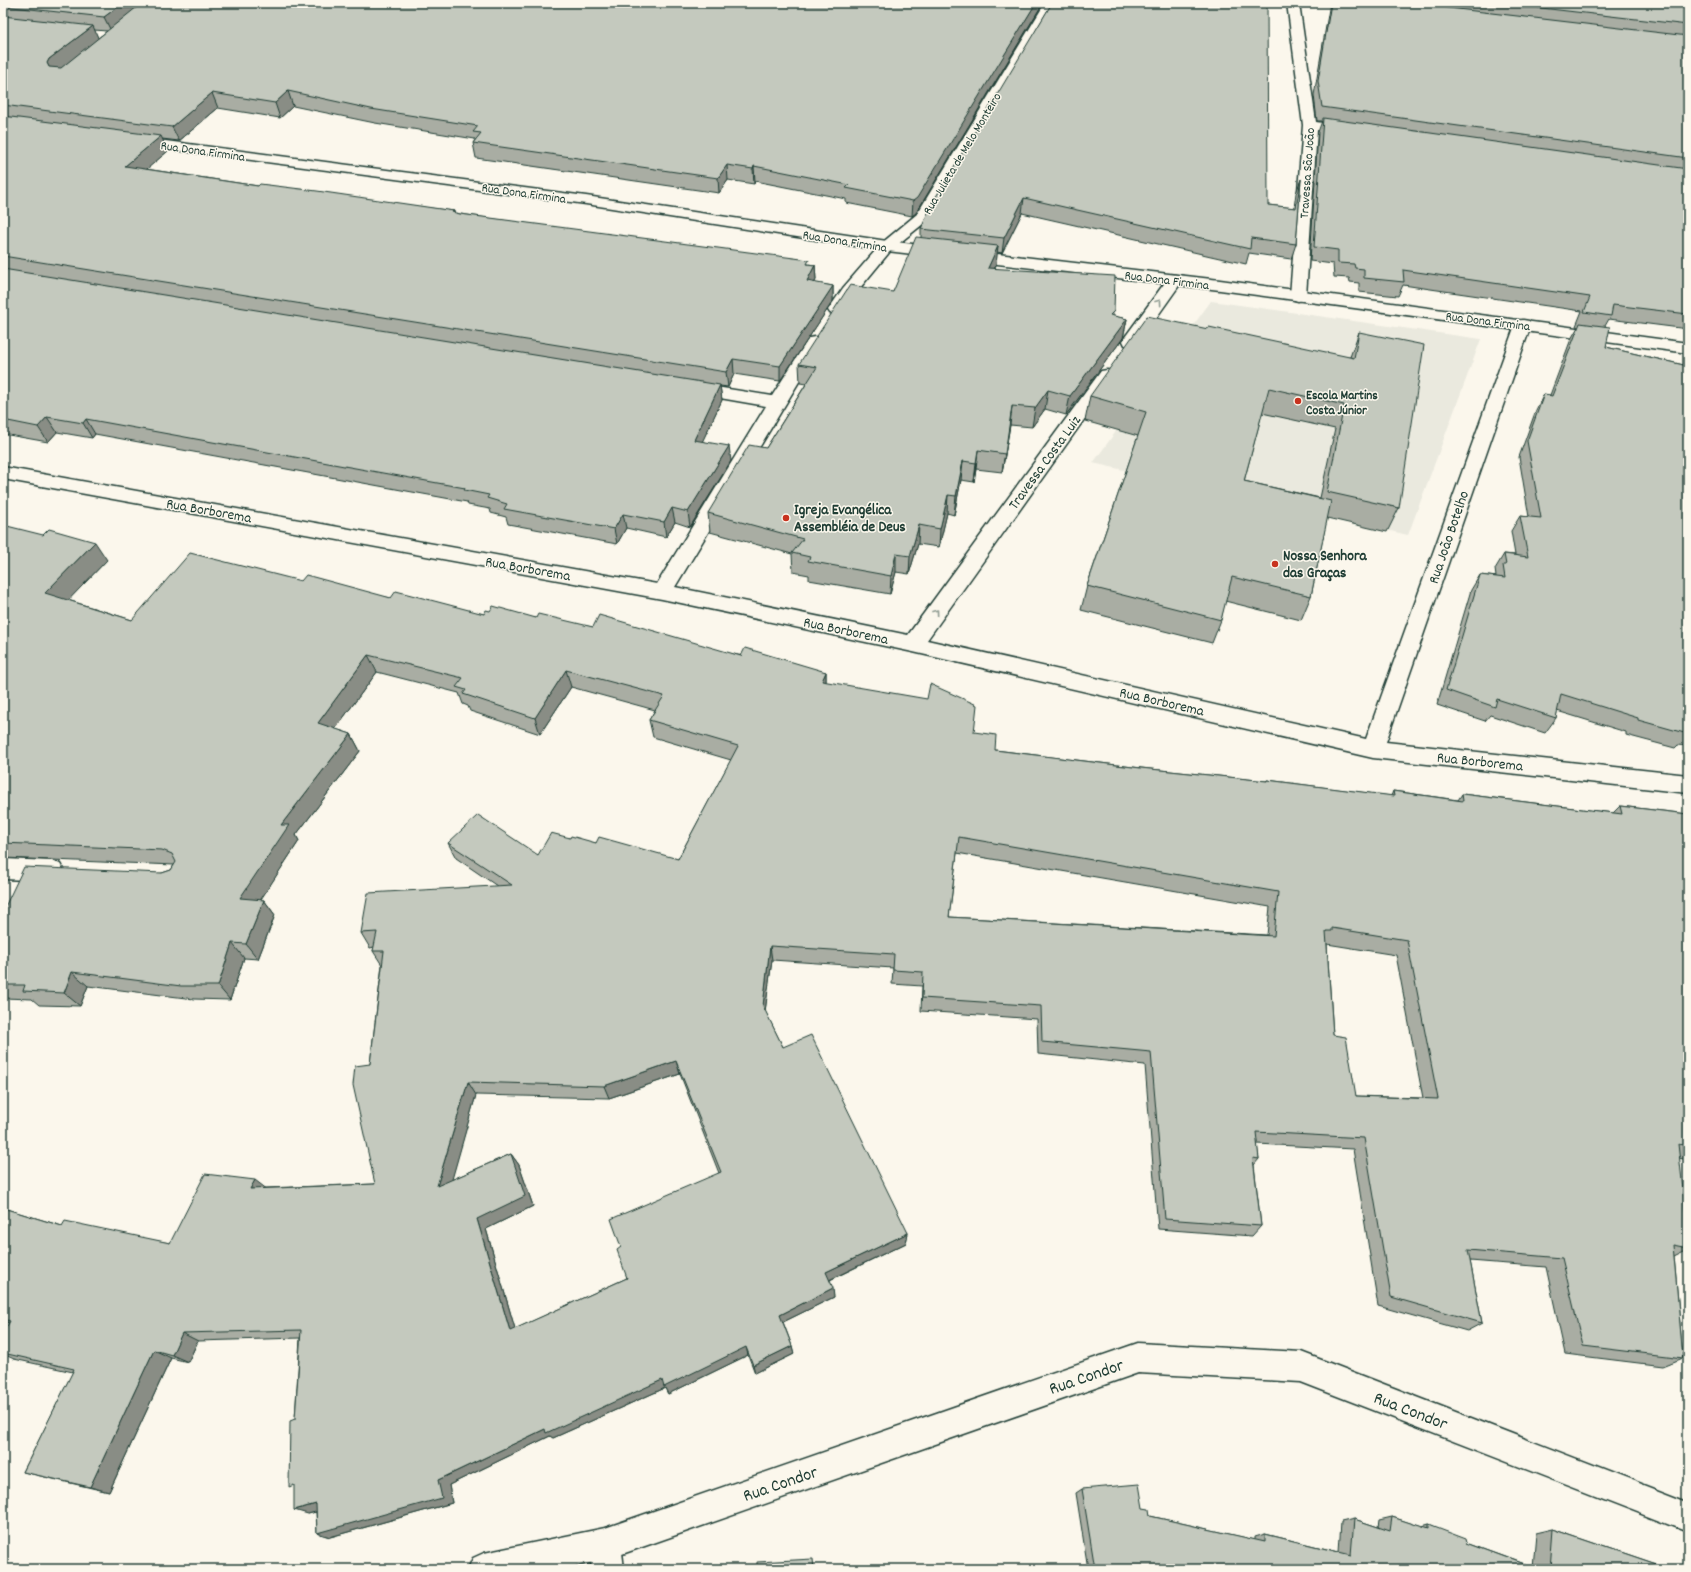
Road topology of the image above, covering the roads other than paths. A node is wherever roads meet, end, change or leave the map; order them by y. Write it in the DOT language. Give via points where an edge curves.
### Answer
graph roads {
  1 [pos="1051,3"];
  2 [pos="1293,3"];
  3 [pos="1310,126"];
  4 [pos="1365,133"];
  5 [pos="121,139"];
  6 [pos="887,246"];
  7 [pos="1175,280"];
  8 [pos="1298,296"];
  9 [pos="1524,325"];
  10 [pos="1688,348"];
  11 [pos="674,385"];
  12 [pos="777,402"];
  13 [pos="3,472"];
  14 [pos="662,592"];
  15 [pos="913,644"];
  16 [pos="1373,749"];
  17 [pos="1688,784"];
  18 [pos="3,869"];
  19 [pos="73,872"];
  20 [pos="1688,1517"];
  21 [pos="606,1556"];
  22 [pos="484,1569"];
  1 -- 6 [label="street, Rua Julieta de Melo Monteiro" via="923,217"];
  2 -- 3 [label="street, Travessa São João"];
  3 -- 4 [label="street"];
  3 -- 8 [label="street, Travessa São João"];
  5 -- 6 [label="street, Rua Dona Firmina" via="586,200"];
  6 -- 7 [label="street, Rua Dona Firmina"];
  6 -- 12 [label="street, Rua Julieta de Melo Monteiro" via="849,291"];
  7 -- 8 [label="street, Rua Dona Firmina"];
  15 -- 7 [label="street, Travessa Costa Luiz, one-way"];
  8 -- 9 [label="street, Rua Dona Firmina"];
  9 -- 10 [label="street, Rua Dona Firmina"];
  9 -- 16 [label="street, Rua João Botelho"];
  11 -- 12 [label="street"];
  12 -- 14 [label="street, Rua Julieta de Melo Monteiro"];
  13 -- 14 [label="street, Rua Borborema"];
  14 -- 15 [label="street, Rua Borborema"];
  15 -- 16 [label="street, Rua Borborema"];
  16 -- 17 [label="street, Rua Borborema"];
  18 -- 19 [label="street"];
  20 -- 21 [label="street, Rua Condor" via="1301,1367 1138,1358"];
  21 -- 22 [label="street, Rua Condor"];
}
